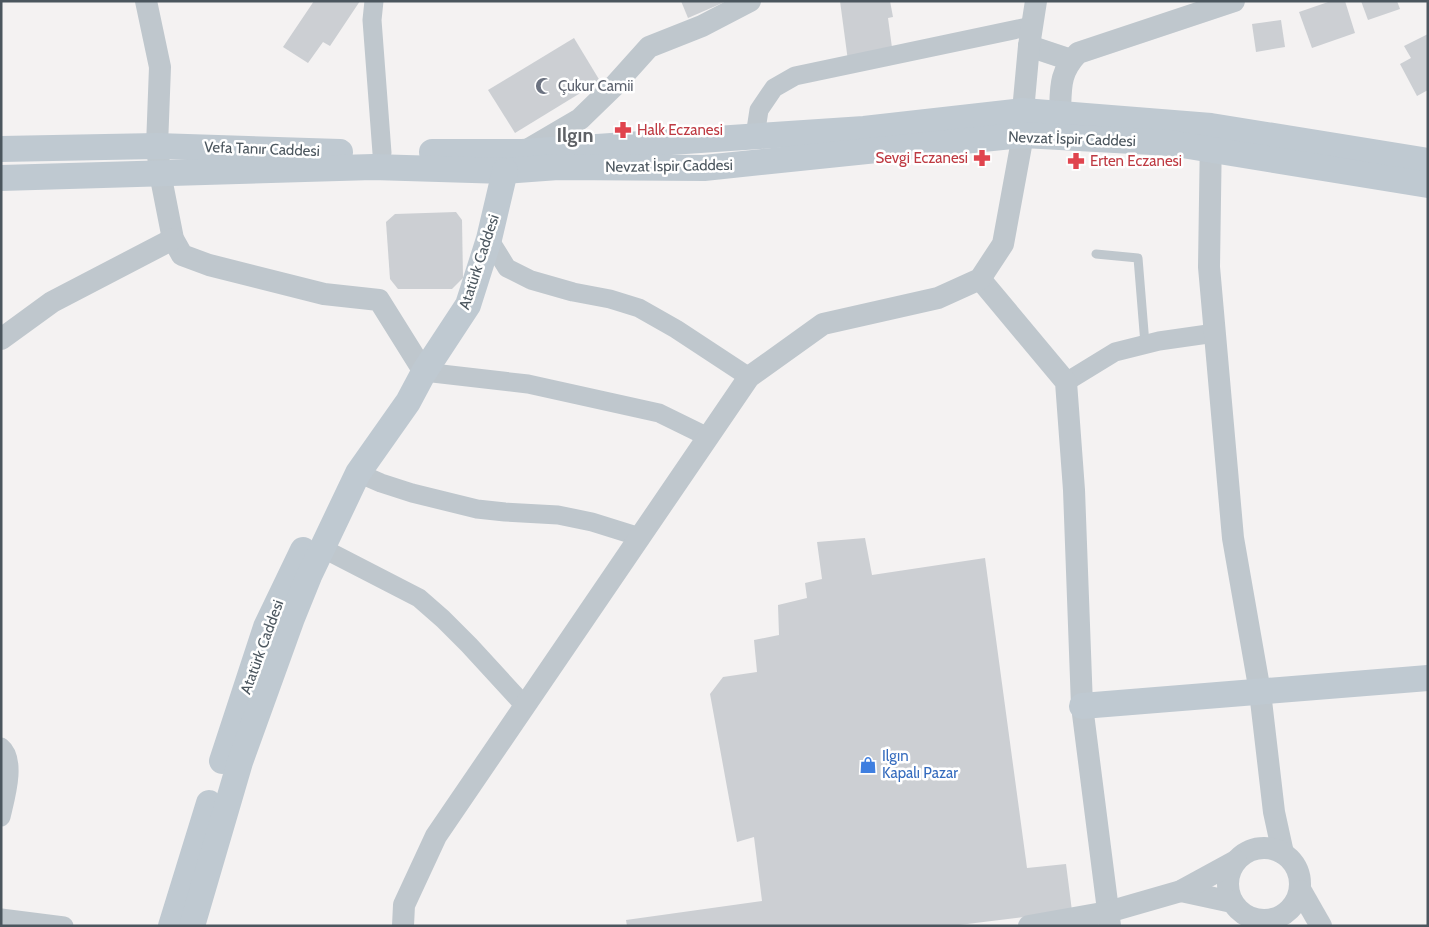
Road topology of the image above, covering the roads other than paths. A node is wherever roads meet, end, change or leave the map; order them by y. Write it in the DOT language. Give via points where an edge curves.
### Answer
graph roads {
  1 [pos="146,1"];
  2 [pos="374,1"];
  3 [pos="750,1"];
  4 [pos="1036,1"];
  5 [pos="1234,1"];
  6 [pos="1031,36"];
  7 [pos="1071,60"];
  8 [pos="1060,113"];
  9 [pos="1023,123"];
  10 [pos="755,136"];
  11 [pos="1210,138"];
  12 [pos="157,146"];
  13 [pos="1,149"];
  14 [pos="522,152"];
  15 [pos="382,153"];
  16 [pos="1428,161"];
  17 [pos="505,171"];
  18 [pos="160,173"];
  19 [pos="1,178"];
  20 [pos="1428,185"];
  21 [pos="489,238"];
  22 [pos="172,239"];
  23 [pos="1096,254"];
  24 [pos="980,279"];
  25 [pos="1215,333"];
  26 [pos="1,338"];
  27 [pos="1145,344"];
  28 [pos="424,372"];
  29 [pos="749,377"];
  30 [pos="1066,382"];
  31 [pos="708,437"];
  32 [pos="358,474"];
  33 [pos="640,537"];
  34 [pos="322,548"];
  35 [pos="1428,678"];
  36 [pos="1260,692"];
  37 [pos="525,706"];
  38 [pos="1082,706"];
  39 [pos="1,747"];
  40 [pos="1274,812"];
  41 [pos="1,817"];
  42 [pos="1283,853"];
  43 [pos="1242,856"];
  44 [pos="1181,891"];
  45 [pos="1300,891"];
  46 [pos="1232,902"];
  47 [pos="1,918"];
  48 [pos="1279,918"];
  49 [pos="1109,919"];
  50 [pos="64,926"];
  51 [pos="171,926"];
  52 [pos="192,926"];
  53 [pos="403,926"];
  54 [pos="1029,926"];
  55 [pos="1316,926"];
  56 [pos="1320,926"];
  1 -- 12 [label="street" via="160,66"];
  2 -- 15 [label="street" via="372,20"];
  3 -- 14 [label="street" via="702,26 649,47 580,119"];
  4 -- 6 [label="street"];
  5 -- 7 [label="street" via="1078,53"];
  6 -- 7 [label="street"];
  6 -- 9 [label="street"];
  6 -- 10 [label="street" via="796,76 774,88 759,110"];
  7 -- 8 [label="street" via="1061,82"];
  8 -- 9 [label="main road, Nevzat İspir Caddesi"];
  8 -- 11 [label="main road, Nevzat İspir Caddesi"];
  9 -- 10 [label="main road, Nevzat İspir Caddesi"];
  9 -- 11 [label="main road, Nevzat İspir Caddesi" via="1170,143"];
  9 -- 17 [label="main road, Nevzat İspir Caddesi" via="704,168 558,167"];
  9 -- 24 [label="street" via="1003,244"];
  10 -- 14 [label="main road, Nevzat İspir Caddesi"];
  11 -- 16 [label="main road, Nevzat İspir Caddesi"];
  11 -- 20 [label="main road, Nevzat İspir Caddesi"];
  11 -- 25 [label="street" via="1209,266"];
  12 -- 13 [label="main road, Vefa Tanır Caddesi"];
  12 -- 15 [label="main road, Vefa Tanır Caddesi"];
  12 -- 18 [label="street"];
  14 -- 15 [label="main road, Vefa Tanır Caddesi"];
  14 -- 17 [label="street"];
  17 -- 18 [label="main road, Vefa Tanır Caddesi" via="373,167"];
  17 -- 21 [label="main road, Atatürk Caddesi"];
  18 -- 19 [label="main road, Vefa Tanır Caddesi"];
  18 -- 22 [label="street"];
  21 -- 28 [label="main road, Atatürk Caddesi" via="468,305"];
  21 -- 29 [label="street" via="507,268 531,280 639,308"];
  22 -- 26 [label="street" via="52,302"];
  22 -- 28 [label="street" via="182,255 209,265 324,294 379,300"];
  23 -- 27 [label="lane" via="1138,258"];
  24 -- 29 [label="street" via="938,298 824,324"];
  24 -- 30 [label="street"];
  25 -- 27 [label="street"];
  25 -- 36 [label="street" via="1233,538"];
  27 -- 30 [label="street" via="1115,352"];
  28 -- 31 [label="street" via="528,384 659,413"];
  28 -- 32 [label="main road, Atatürk Caddesi" via="408,402"];
  28 -- 51 [label="main road, Atatürk Caddesi" via="386,403 294,567 266,626"];
  29 -- 31 [label="street"];
  30 -- 38 [label="street" via="1074,490"];
  31 -- 33 [label="street"];
  32 -- 33 [label="street" via="412,493 477,509 558,515"];
  32 -- 34 [label="main road, Atatürk Caddesi"];
  33 -- 37 [label="street"];
  34 -- 37 [label="street" via="419,598"];
  34 -- 52 [label="main road, Atatürk Caddesi" via="292,618 240,762"];
  35 -- 36 [label="main road"];
  36 -- 38 [label="main road"];
  36 -- 40 [label="street"];
  37 -- 53 [label="street" via="436,836 404,904"];
  38 -- 49 [label="street"];
  39 -- 41 [label="street" via="5,750 10,772"];
  40 -- 42 [label="street"];
  40 -- 43 [label="street"];
  42 -- 43 [label="street" via="1258,847"];
  42 -- 45 [label="street" via="1291,858 1300,873"];
  43 -- 44 [label="street"];
  43 -- 46 [label="street" via="1231,868 1227,886"];
  44 -- 46 [label="street"];
  44 -- 49 [label="street"];
  45 -- 48 [label="street" via="1293,907"];
  45 -- 56 [label="street"];
  46 -- 48 [label="street" via="1253,918"];
  47 -- 50 [label="street"];
  48 -- 55 [label="street"];
  49 -- 54 [label="street"];
}
